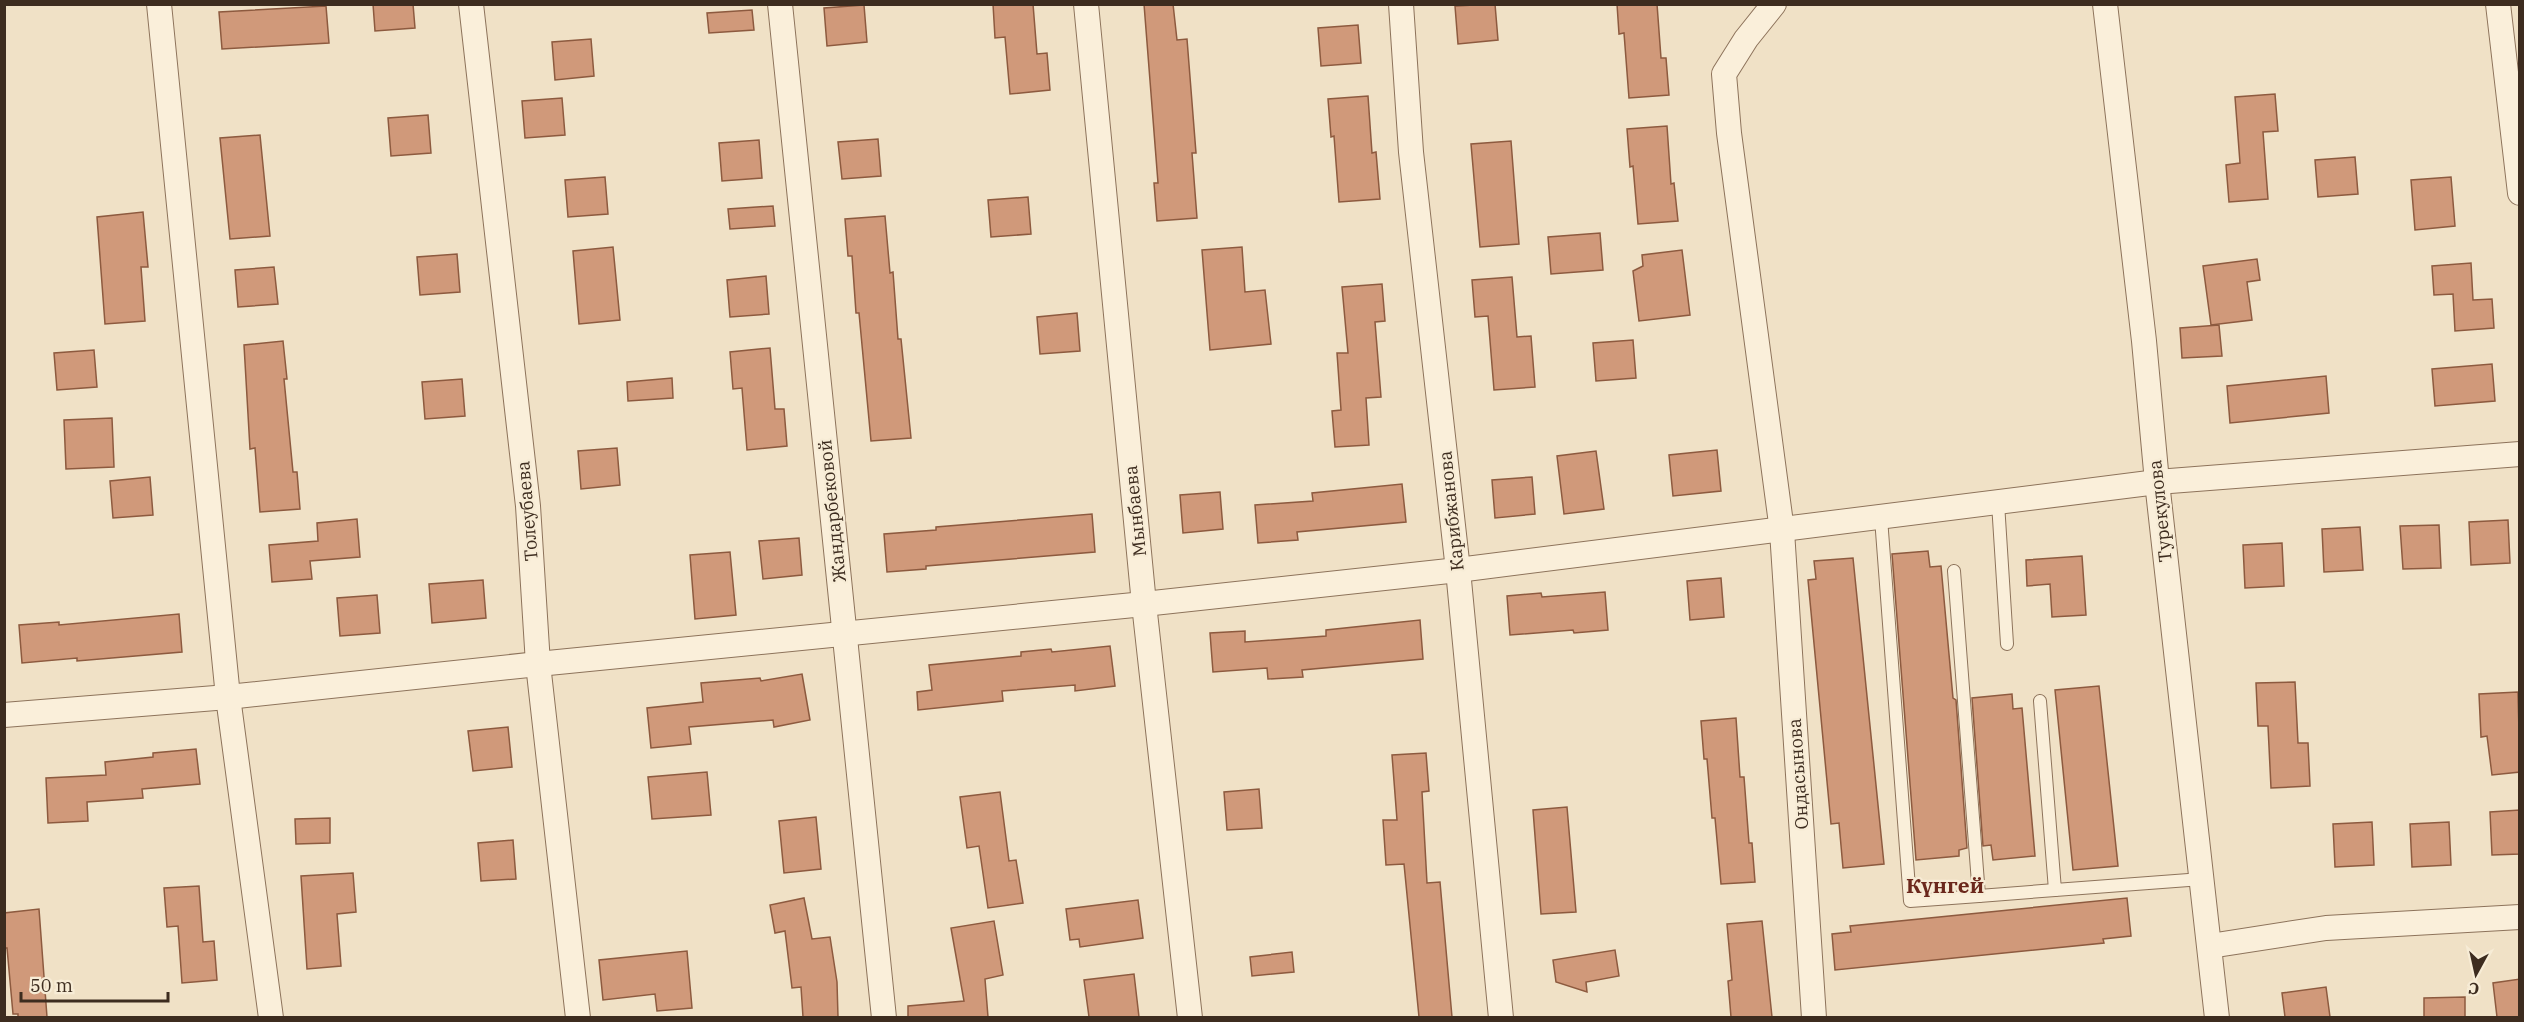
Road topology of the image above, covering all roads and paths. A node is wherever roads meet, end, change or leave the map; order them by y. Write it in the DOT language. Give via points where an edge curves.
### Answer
graph roads {
  1 [pos="159,4"];
  2 [pos="471,4"];
  3 [pos="780,4"];
  4 [pos="1086,4"];
  5 [pos="1401,4"];
  6 [pos="1774,4"];
  7 [pos="2105,4"];
  8 [pos="2498,4"];
  9 [pos="2520,193"];
  10 [pos="2520,453"];
  11 [pos="2157,482"];
  12 [pos="1998,503"];
  13 [pos="1881,518"];
  14 [pos="1782,531"];
  15 [pos="1458,570"];
  16 [pos="1954,570"];
  17 [pos="1144,604"];
  18 [pos="845,635"];
  19 [pos="2007,644"];
  20 [pos="538,664"];
  21 [pos="228,697"];
  22 [pos="2040,701"];
  23 [pos="4,715"];
  24 [pos="2202,879"];
  25 [pos="2055,890"];
  26 [pos="1979,896"];
  27 [pos="2520,918"];
  28 [pos="2210,946"];
  29 [pos="271,1017"];
  30 [pos="578,1017"];
  31 [pos="884,1017"];
  32 [pos="1190,1017"];
  33 [pos="1500,1017"];
  34 [pos="1814,1017"];
  35 [pos="2217,1017"];
  1 -- 21 [label="street"];
  2 -- 20 [label="street, Толеубаева" via="528,506"];
  3 -- 18 [label="street, Жандарбековой"];
  4 -- 17 [label="street, Мынбаева"];
  5 -- 15 [label="street, Карибжанова" via="1411,152"];
  6 -- 14 [label="street, Ондасынова" via="1724,74"];
  7 -- 11 [label="street, Турекулова"];
  8 -- 9 [label="street"];
  10 -- 11 [label="street"];
  11 -- 12 [label="street"];
  11 -- 24 [label="street, Турекулова"];
  12 -- 13 [label="street"];
  12 -- 19 [label="lane"];
  13 -- 14 [label="street"];
  13 -- 26 [label="lane" via="1910,901"];
  14 -- 15 [label="street"];
  14 -- 34 [label="street, Ондасынова"];
  15 -- 17 [label="street"];
  15 -- 33 [label="street, Карибжанова"];
  16 -- 26 [label="lane"];
  17 -- 18 [label="street"];
  17 -- 32 [label="street, Мынбаева"];
  18 -- 20 [label="street"];
  18 -- 31 [label="street, Жандарбековой"];
  20 -- 21 [label="street"];
  20 -- 30 [label="street, Толеубаева"];
  21 -- 23 [label="street"];
  21 -- 29 [label="street"];
  22 -- 25 [label="lane"];
  24 -- 25 [label="lane"];
  24 -- 28 [label="street, Турекулова"];
  25 -- 26 [label="lane"];
  27 -- 28 [label="street" via="2326,928"];
  28 -- 35 [label="street, Турекулова"];
}
